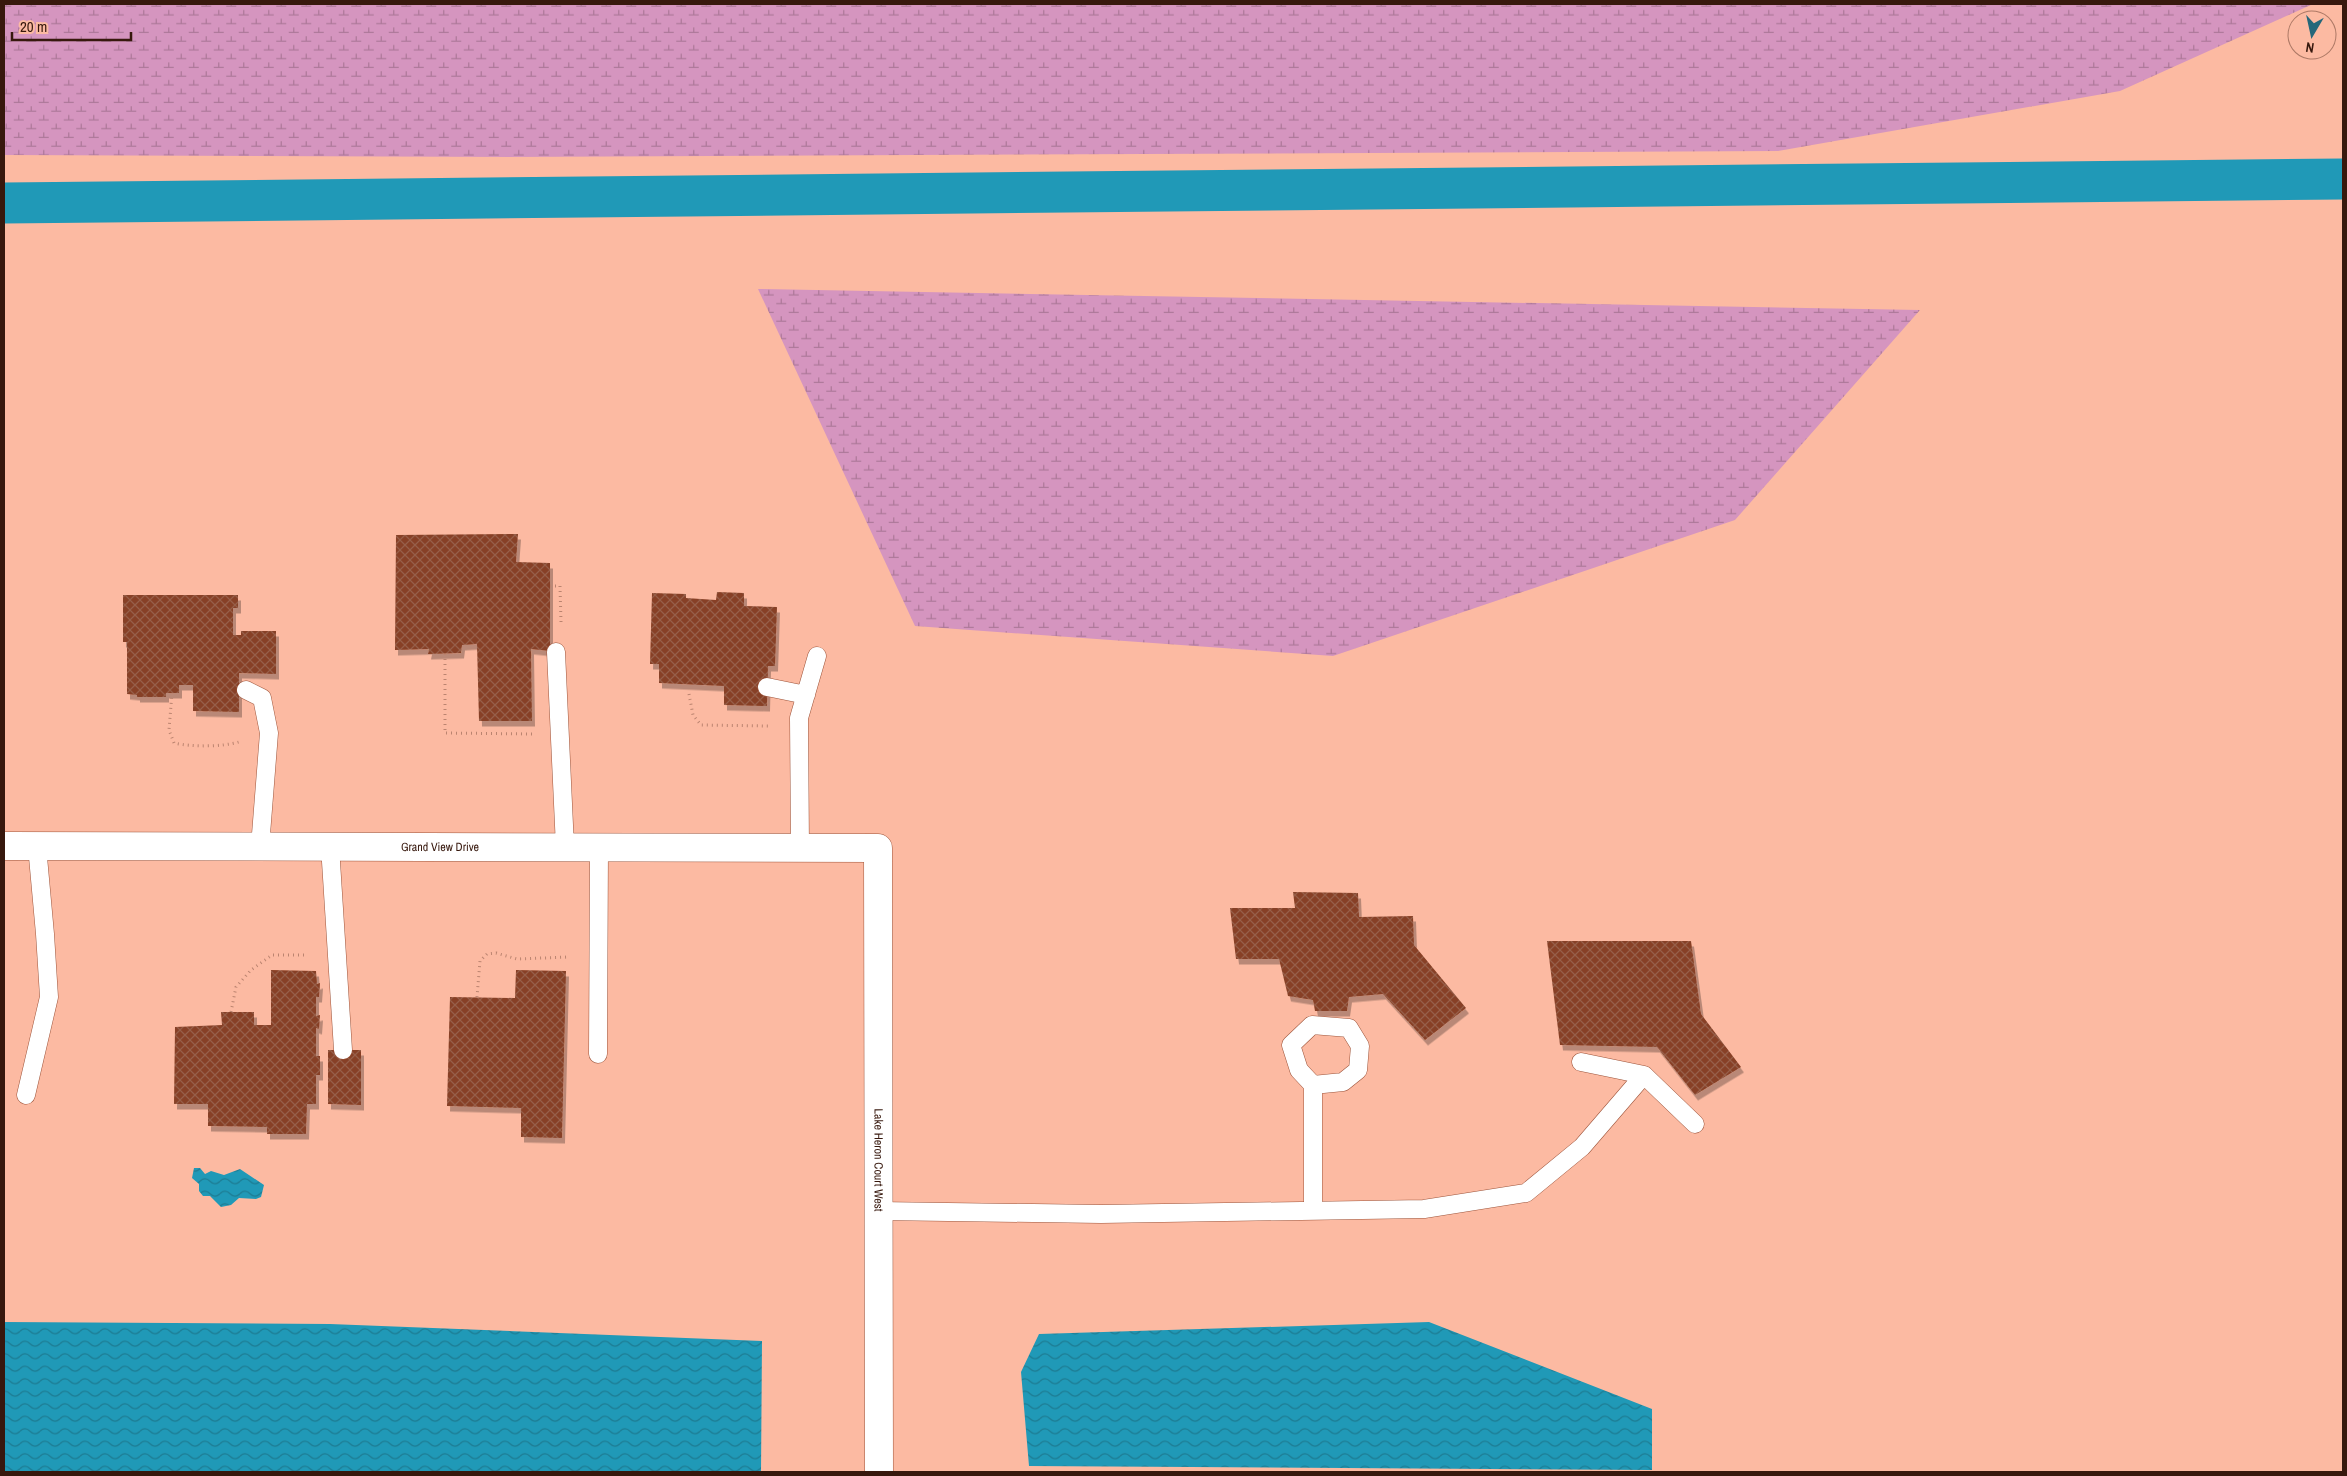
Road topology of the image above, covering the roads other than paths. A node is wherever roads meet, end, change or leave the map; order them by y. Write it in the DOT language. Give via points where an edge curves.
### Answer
graph roads {
  1 [pos="556,652"];
  2 [pos="817,656"];
  3 [pos="767,687"];
  4 [pos="246,690"];
  5 [pos="806,694"];
  6 [pos="4,846"];
  7 [pos="37,846"];
  8 [pos="330,846"];
  9 [pos="260,847"];
  10 [pos="565,847"];
  11 [pos="599,847"];
  12 [pos="800,848"];
  13 [pos="878,848"];
  14 [pos="344,1050"];
  15 [pos="598,1054"];
  16 [pos="1581,1062"];
  17 [pos="1644,1075"];
  18 [pos="1313,1085"];
  19 [pos="26,1096"];
  20 [pos="1695,1124"];
  21 [pos="878,1210"];
  22 [pos="1313,1211"];
  23 [pos="879,1472"];
  1 -- 10 [label="lane"];
  2 -- 5 [label="lane"];
  3 -- 5 [label="lane"];
  4 -- 9 [label="lane" via="262,698 269,733"];
  5 -- 12 [label="lane" via="799,718"];
  6 -- 7 [label="street, Grand View Drive"];
  7 -- 9 [label="street, Grand View Drive"];
  7 -- 19 [label="lane" via="46,934 48,997"];
  8 -- 9 [label="street, Grand View Drive"];
  8 -- 10 [label="street, Grand View Drive"];
  8 -- 14 [label="lane"];
  10 -- 11 [label="street, Grand View Drive"];
  11 -- 12 [label="street, Grand View Drive"];
  11 -- 15 [label="lane"];
  12 -- 13 [label="street, Grand View Drive"];
  13 -- 21 [label="street, Lake Heron Court West"];
  16 -- 17 [label="lane"];
  17 -- 20 [label="lane"];
  17 -- 22 [label="lane" via="1582,1147 1526,1193 1424,1209"];
  18 -- 22 [label="lane"];
  21 -- 22 [label="lane" via="1101,1214"];
  21 -- 23 [label="street, Lake Heron Court West"];
}
